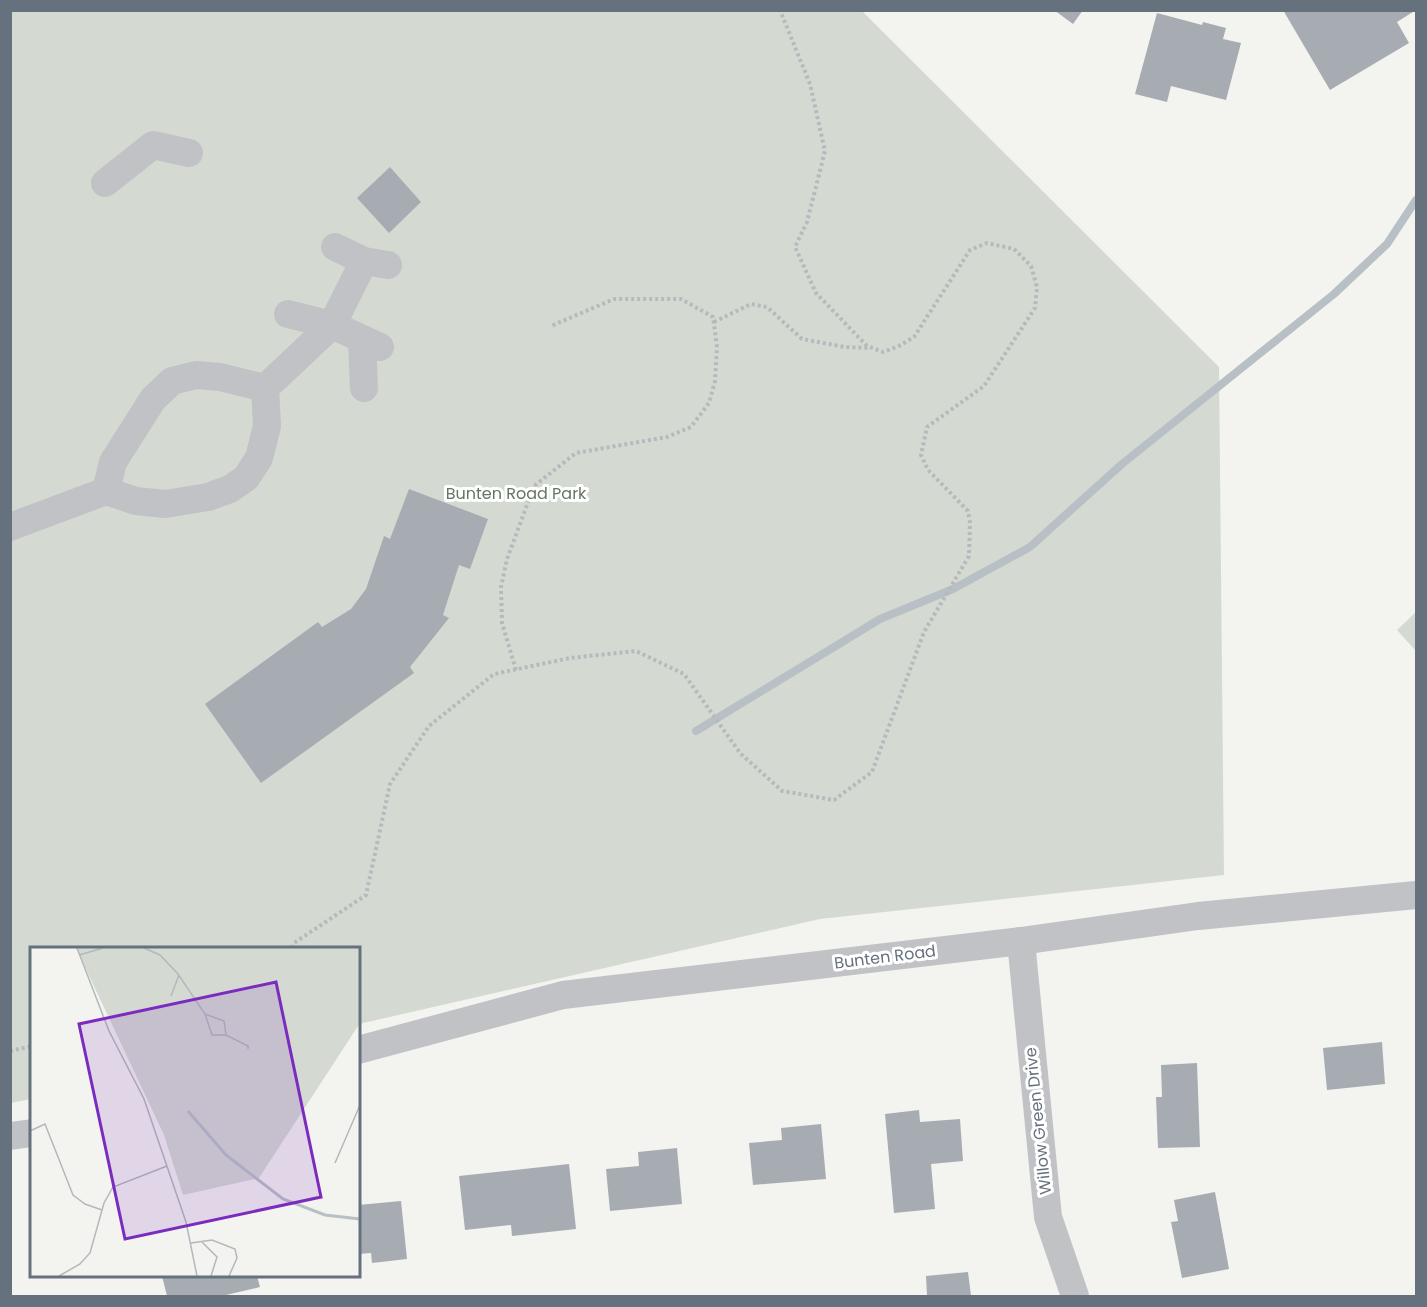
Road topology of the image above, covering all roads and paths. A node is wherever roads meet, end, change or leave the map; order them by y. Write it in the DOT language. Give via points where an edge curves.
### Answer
graph roads {
  1 [pos="780,10"];
  2 [pos="189,153"];
  3 [pos="105,183"];
  4 [pos="335,247"];
  5 [pos="288,314"];
  6 [pos="714,322"];
  7 [pos="332,325"];
  8 [pos="551,326"];
  9 [pos="873,348"];
  10 [pos="265,388"];
  11 [pos="364,388"];
  12 [pos="106,490"];
  13 [pos="10,526"];
  14 [pos="516,670"];
  15 [pos="1416,896"];
  16 [pos="1021,941"];
  17 [pos="292,947"];
  18 [pos="30,1046"];
  19 [pos="360,1049"];
  20 [pos="10,1051"];
  21 [pos="30,1133"];
  22 [pos="10,1137"];
  23 [pos="1076,1296"];
  1 -- 9 [label="path" via="810,84 825,151 807,222 795,247 816,294"];
  2 -- 3 [label="street" via="153,145"];
  4 -- 7 [label="street" via="376,263"];
  5 -- 7 [label="street"];
  6 -- 8 [label="path" via="713,317 681,299 614,299"];
  6 -- 9 [label="path" via="751,304 768,308 802,339"];
  6 -- 14 [label="path" via="715,381 709,403 691,427 667,437 576,453 534,486 501,587 502,623"];
  7 -- 10 [label="street"];
  7 -- 11 [label="street" via="371,343"];
  9 -- 14 [label="path" via="883,352 914,337 970,250 987,243 1014,249 1031,266 1037,287 1035,308 1029,318 984,386 927,427 921,455 928,470 968,511 969,556 924,632 872,772 834,800 782,791 740,753 684,674 636,651 570,658"];
  10 -- 12 [label="street" via="196,375 172,381 153,399 113,462"];
  10 -- 12 [label="street" via="267,426 259,458 246,478 230,489 165,504 135,501"];
  12 -- 13 [label="street"];
  14 -- 17 [label="path" via="494,674 429,726 390,784 366,895"];
  15 -- 16 [label="street, Bunten Road" via="1198,916"];
  16 -- 19 [label="street, Bunten Road" via="563,995"];
  16 -- 23 [label="street, Willow Green Drive" via="1047,1217"];
  18 -- 20 [label="path"];
  21 -- 22 [label="street"];
}
